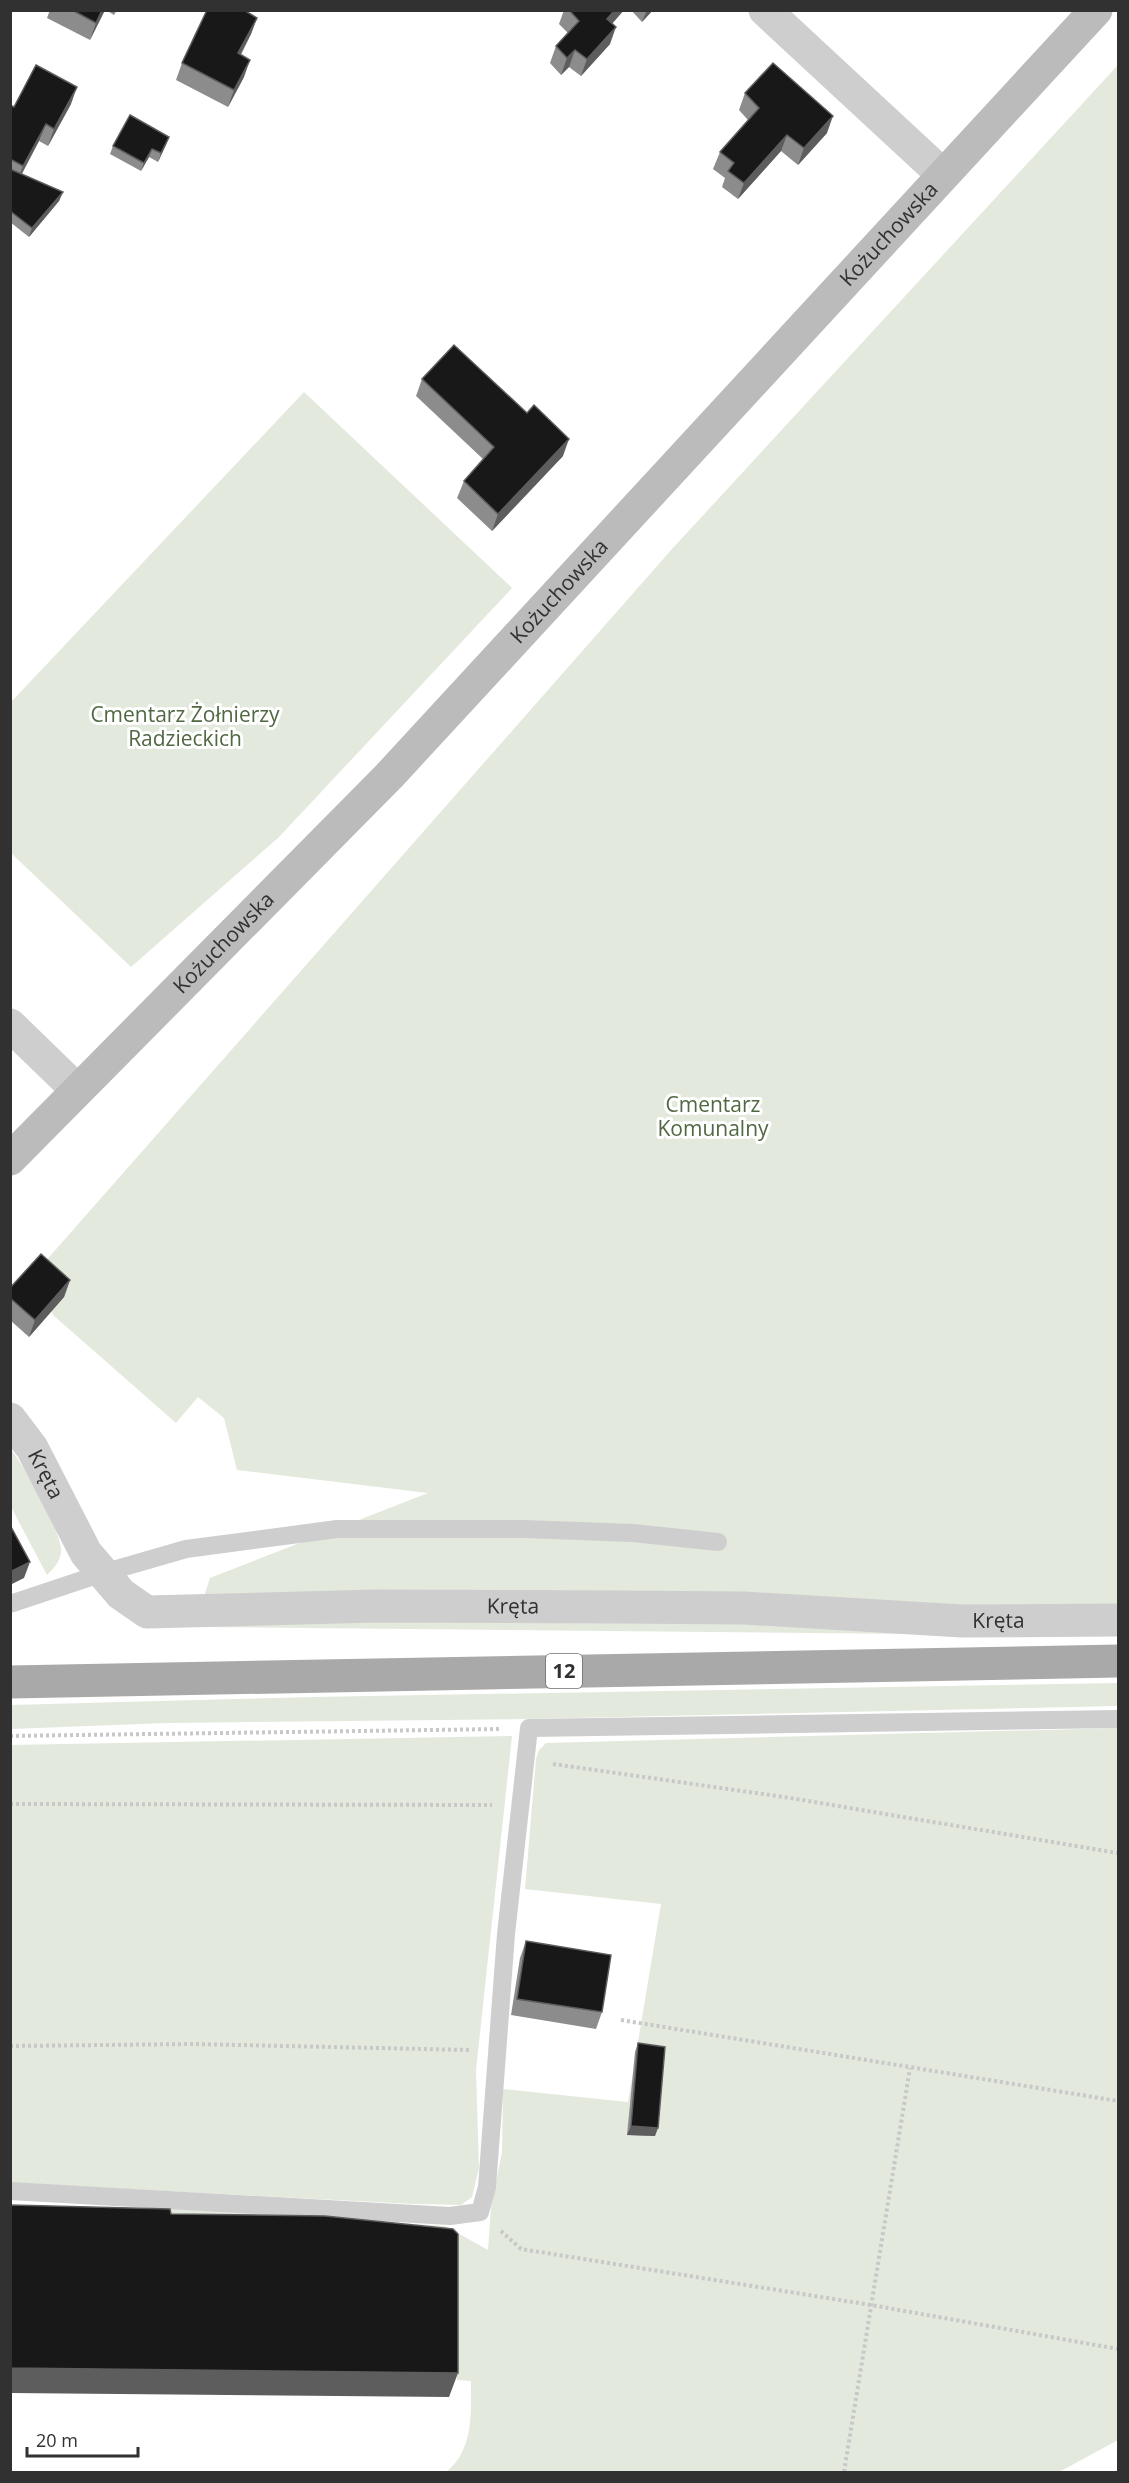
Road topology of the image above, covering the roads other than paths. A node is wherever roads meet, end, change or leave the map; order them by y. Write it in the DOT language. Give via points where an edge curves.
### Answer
graph roads {
  1 [pos="765,10"];
  2 [pos="1096,10"];
  3 [pos="943,176"];
  4 [pos="10,1024"];
  5 [pos="77,1090"];
  6 [pos="10,1159"];
  7 [pos="10,1419"];
  8 [pos="718,1542"];
  9 [pos="103,1573"];
  10 [pos="10,1604"];
  11 [pos="1119,1620"];
  12 [pos="1119,1661"];
  13 [pos="10,1682"];
  14 [pos="1119,1719"];
  15 [pos="10,2191"];
  1 -- 3 [label="street"];
  2 -- 3 [label="main road, Kożuchowska"];
  3 -- 5 [label="main road, Kożuchowska" via="389,776"];
  4 -- 5 [label="street"];
  5 -- 6 [label="main road, Kożuchowska"];
  7 -- 9 [label="street, Kręta" via="32,1448 86,1553"];
  8 -- 9 [label="lane" via="524,1528 337,1529 186,1549"];
  9 -- 10 [label="lane"];
  9 -- 11 [label="street, Kręta" via="121,1594 147,1612 375,1606 643,1607 962,1621"];
  12 -- 13 [label="main road, 12"];
  14 -- 15 [label="lane" via="529,1728 506,1934 488,2187 480,2212 450,2216"];
}
